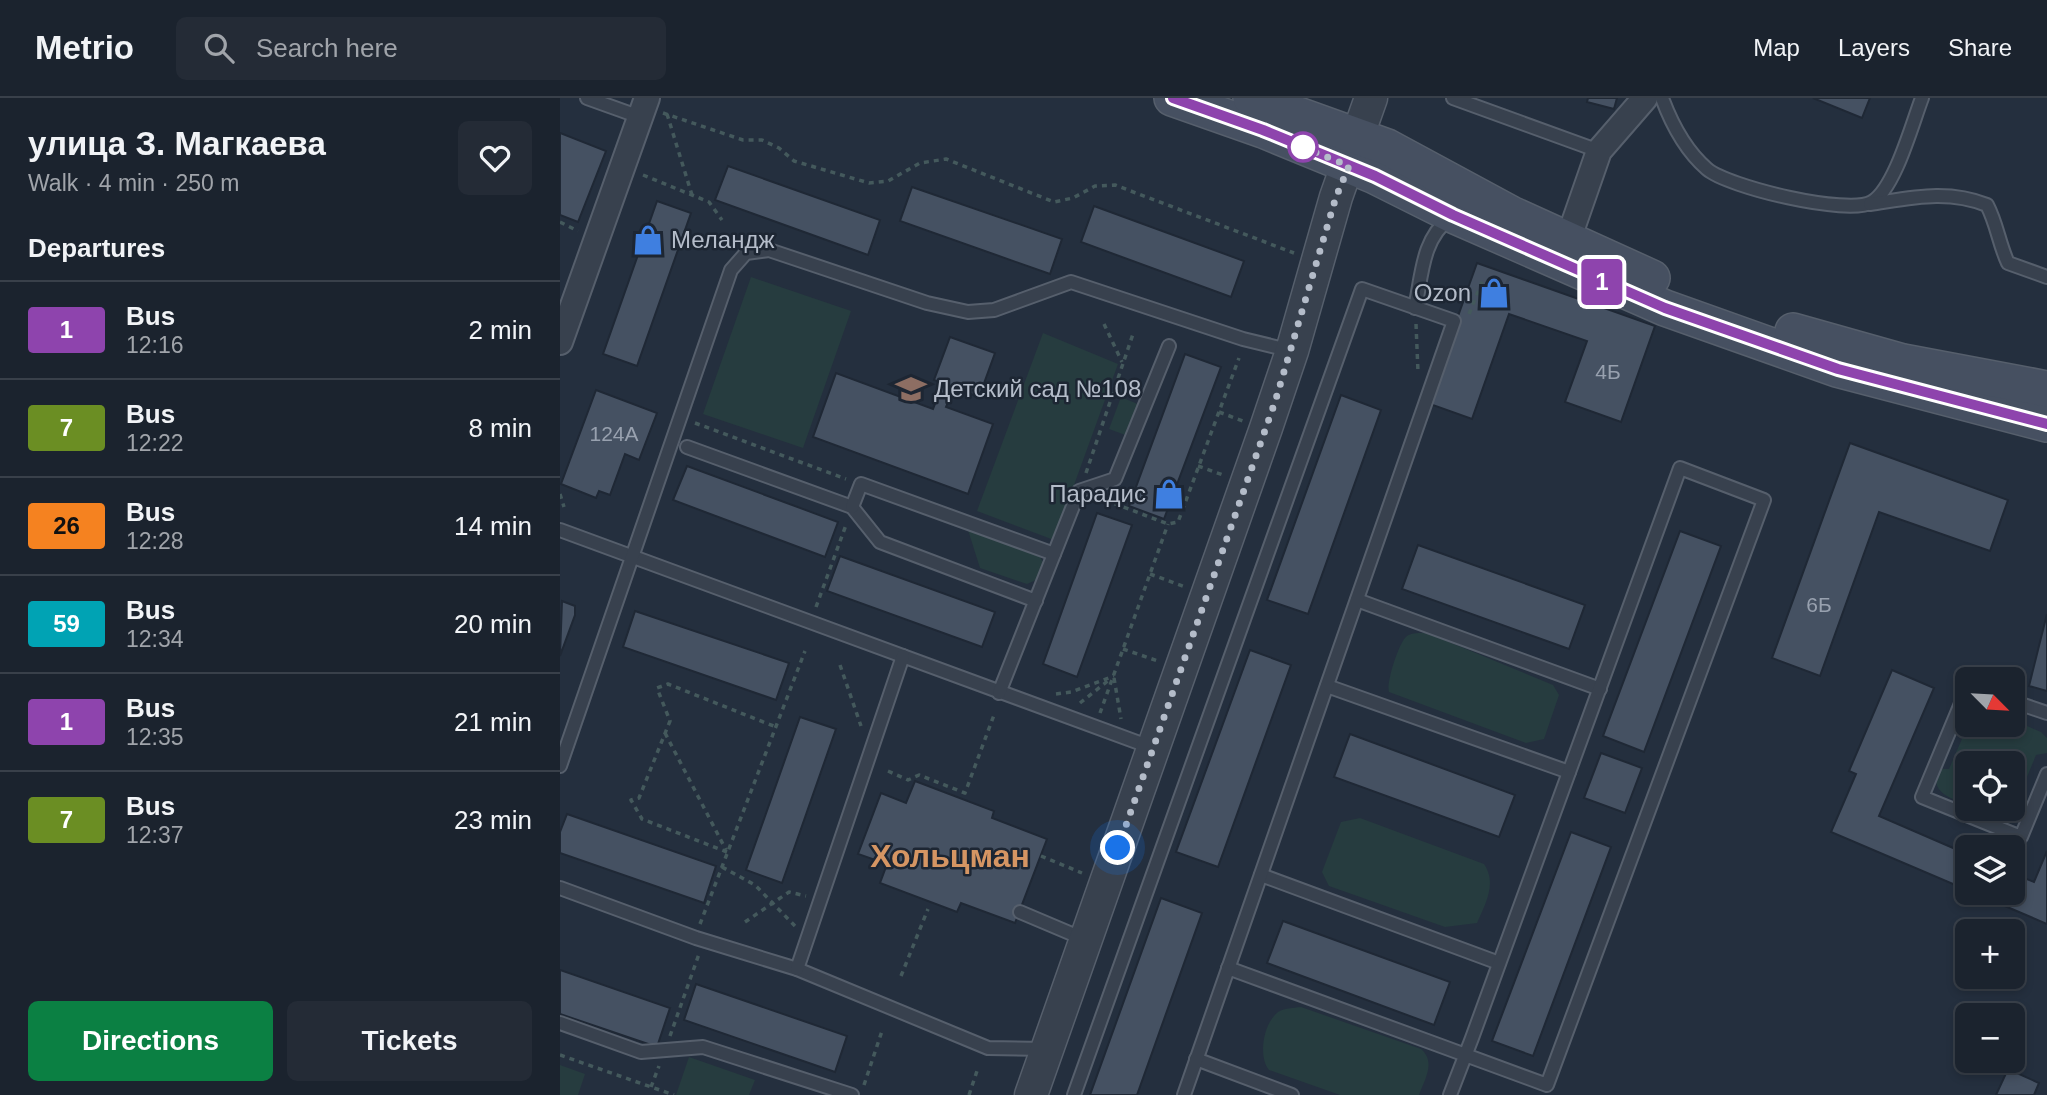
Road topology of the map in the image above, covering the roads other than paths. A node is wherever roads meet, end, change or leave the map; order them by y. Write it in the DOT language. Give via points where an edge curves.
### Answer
graph roads {
  1 [pos="587,98"];
  2 [pos="1172,98"];
  3 [pos="1251,98"];
  4 [pos="1371,98"];
  5 [pos="1453,98"];
  6 [pos="1645,98"];
  7 [pos="1662,98"];
  8 [pos="1922,98"];
  9 [pos="647,108"];
  10 [pos="1354,151"];
  11 [pos="1599,151"];
  12 [pos="1870,204"];
  13 [pos="1453,215"];
  14 [pos="1567,240"];
  15 [pos="2047,277"];
  16 [pos="1415,308"];
  17 [pos="560,342"];
  18 [pos="1169,345"];
  19 [pos="1292,351"];
  20 [pos="2047,389"];
  21 [pos="2047,424"];
  22 [pos="687,447"];
  23 [pos="852,507"];
  24 [pos="560,530"];
  25 [pos="1054,554"];
  26 [pos="633,559"];
  27 [pos="1357,600"];
  28 [pos="1036,601"];
  29 [pos="903,656"];
  30 [pos="1327,687"];
  31 [pos="1600,689"];
  32 [pos="999,693"];
  33 [pos="2025,705"];
  34 [pos="2047,713"];
  35 [pos="1955,718"];
  36 [pos="1153,748"];
  37 [pos="560,766"];
  38 [pos="1569,772"];
  39 [pos="2047,774"];
  40 [pos="1261,875"];
  41 [pos="560,888"];
  42 [pos="1020,912"];
  43 [pos="1072,934"];
  44 [pos="1499,963"];
  45 [pos="1228,968"];
  46 [pos="797,969"];
  47 [pos="560,1023"];
  48 [pos="1048,1049"];
  49 [pos="1466,1055"];
  50 [pos="1196,1059"];
  51 [pos="852,1095"];
  52 [pos="1031,1095"];
  53 [pos="1074,1095"];
  54 [pos="1184,1095"];
  55 [pos="1292,1095"];
  56 [pos="1450,1095"];
  1 -- 9 [label="lane"];
  2 -- 10 [label="main road" via="1263,130"];
  3 -- 10 [label="main road"];
  4 -- 10 [label="street"];
  5 -- 11 [label="lane"];
  6 -- 11 [label="street"];
  7 -- 12 [label="lane" via="1671,123 1693,155 1728,182 1800,200"];
  8 -- 12 [label="lane" via="1886,190"];
  9 -- 17 [label="street"];
  10 -- 13 [label="main road"];
  10 -- 14 [label="main road" via="1387,147"];
  10 -- 19 [label="street" via="1316,260"];
  11 -- 14 [label="street"];
  12 -- 15 [label="lane" via="1940,193 1987,205 2008,263"];
  13 -- 16 [label="lane" via="1435,229"];
  13 -- 21 [label="main road" via="1665,308 1838,369"];
  14 -- 20 [label="main road" via="1798,332 1903,362"];
  16 -- 27 [label="lane" via="1454,321"];
  16 -- 53 [label="lane" via="1362,289"];
  18 -- 25 [label="lane" via="1115,479 1079,491"];
  19 -- 26 [label="lane" via="1071,282 994,310 968,312 927,303 769,250 746,253 732,270"];
  19 -- 36 [label="street"];
  22 -- 23 [label="lane"];
  23 -- 25 [label="lane" via="861,484"];
  23 -- 28 [label="lane" via="880,542"];
  24 -- 26 [label="lane"];
  25 -- 28 [label="lane"];
  26 -- 29 [label="lane"];
  26 -- 37 [label="lane"];
  27 -- 30 [label="lane"];
  27 -- 31 [label="lane"];
  28 -- 32 [label="lane"];
  29 -- 32 [label="lane"];
  29 -- 46 [label="lane"];
  30 -- 38 [label="lane"];
  30 -- 40 [label="lane"];
  31 -- 38 [label="lane"];
  31 -- 49 [label="lane" via="1680,468 1764,500 1547,1085"];
  32 -- 36 [label="lane"];
  33 -- 34 [label="lane"];
  35 -- 39 [label="lane" via="1922,797 2021,837"];
  36 -- 48 [label="street"];
  38 -- 44 [label="lane"];
  40 -- 44 [label="lane"];
  40 -- 45 [label="lane"];
  41 -- 46 [label="lane"];
  42 -- 43 [label="lane"];
  44 -- 49 [label="lane"];
  45 -- 49 [label="lane"];
  45 -- 50 [label="lane"];
  46 -- 48 [label="lane" via="988,1048"];
  47 -- 51 [label="lane" via="641,1052 703,1047"];
  48 -- 52 [label="street"];
  49 -- 56 [label="lane"];
  50 -- 54 [label="lane"];
  50 -- 55 [label="lane"];
}
